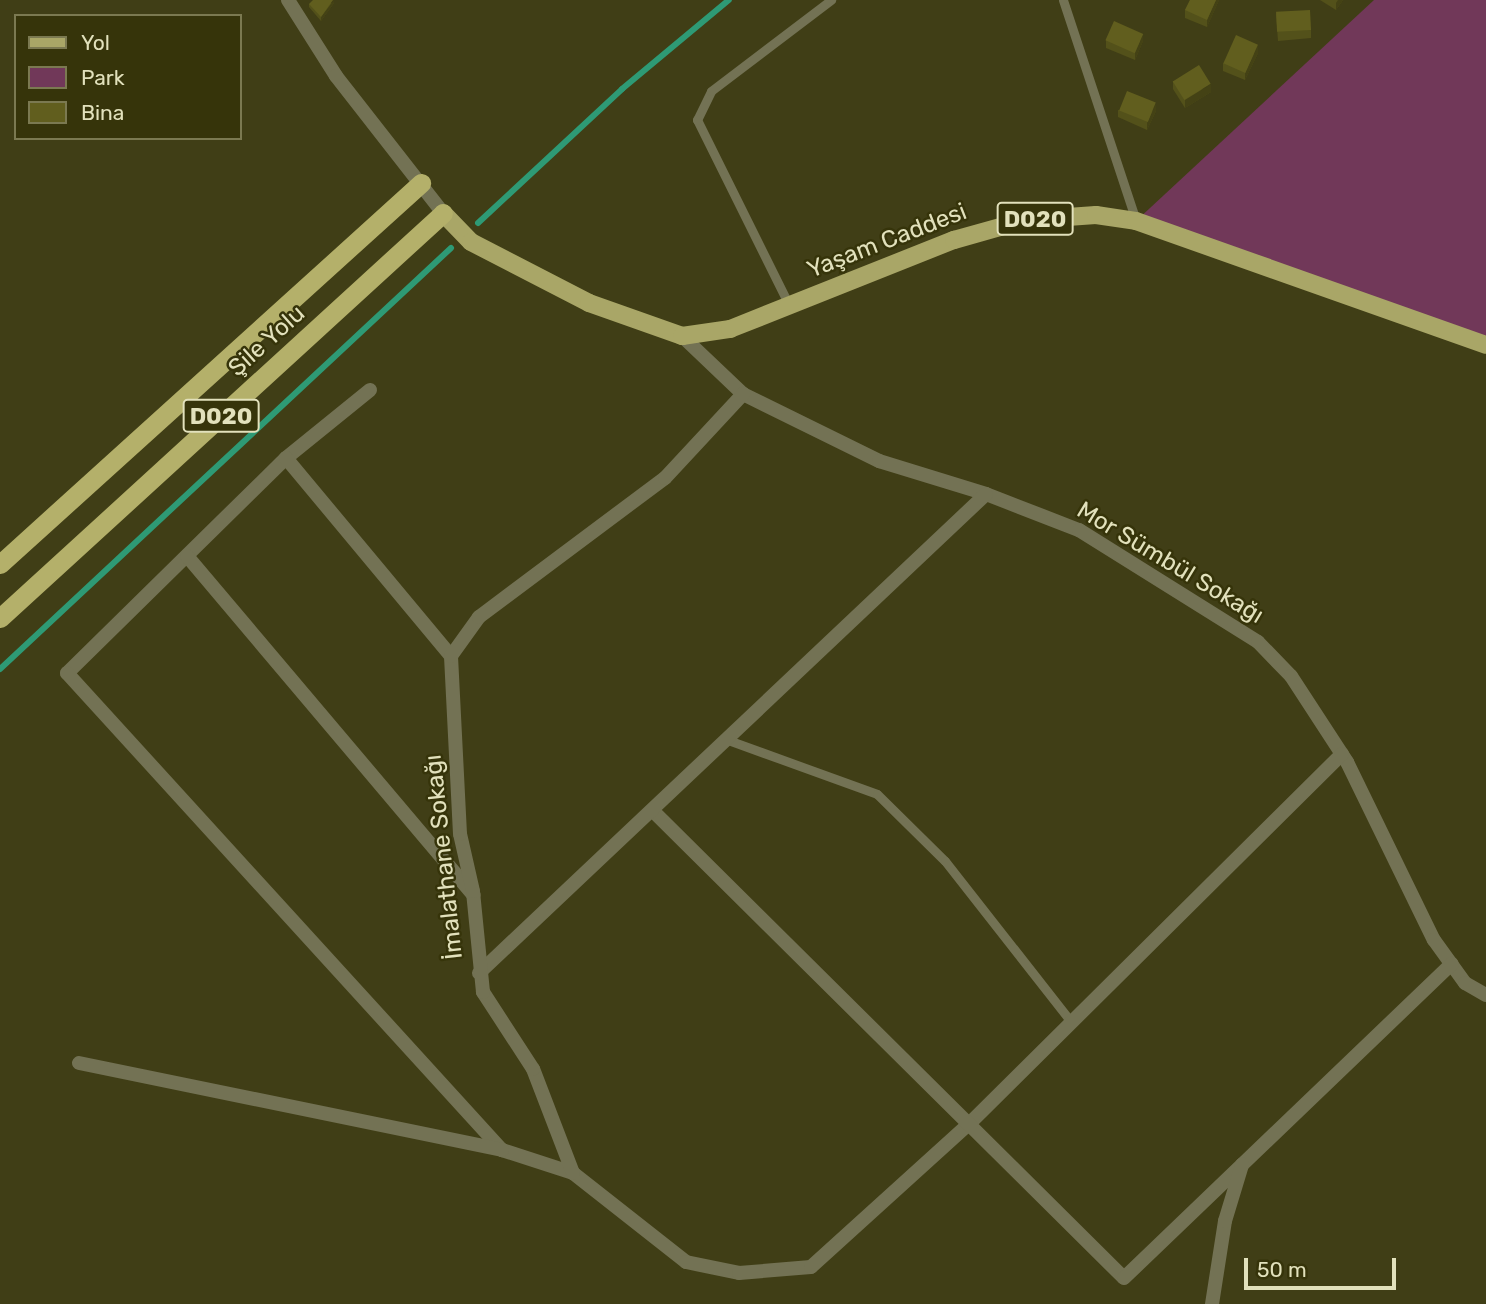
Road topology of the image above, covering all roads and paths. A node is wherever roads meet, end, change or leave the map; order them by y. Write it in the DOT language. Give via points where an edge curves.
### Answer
graph roads {
  1 [pos="288,0"];
  2 [pos="831,0"];
  3 [pos="1063,0"];
  4 [pos="421,183"];
  5 [pos="443,213"];
  6 [pos="1136,221"];
  7 [pos="789,305"];
  8 [pos="682,336"];
  9 [pos="1486,345"];
  10 [pos="370,390"];
  11 [pos="743,394"];
  12 [pos="286,458"];
  13 [pos="986,494"];
  14 [pos="187,556"];
  15 [pos="0,564"];
  16 [pos="0,618"];
  17 [pos="452,656"];
  18 [pos="728,740"];
  19 [pos="1342,754"];
  20 [pos="653,811"];
  21 [pos="473,895"];
  22 [pos="1452,964"];
  23 [pos="479,973"];
  24 [pos="1486,995"];
  25 [pos="1072,1023"];
  26 [pos="79,1063"];
  27 [pos="970,1123"];
  28 [pos="502,1150"];
  29 [pos="1242,1164"];
  30 [pos="573,1173"];
  31 [pos="1212,1304"];
  1 -- 4 [label="street" via="336,76"];
  2 -- 7 [label="lane" via="711,91 697,120"];
  3 -- 6 [label="lane"];
  4 -- 5 [label="street"];
  4 -- 15 [label="highway, Şile Yolu / D020"];
  5 -- 8 [label="main road, Yaşam Caddesi / D020" via="471,242 589,303"];
  5 -- 16 [label="highway, Şile Yolu / D020"];
  6 -- 7 [label="main road, Yaşam Caddesi / D020" via="1096,215 1025,220 954,240"];
  6 -- 9 [label="main road, Yaşam Caddesi / D020"];
  7 -- 8 [label="main road, Yaşam Caddesi / D020" via="730,329"];
  8 -- 11 [label="street, Mor Sümbül Sokağı"];
  10 -- 12 [label="street"];
  11 -- 13 [label="street, Mor Sümbül Sokağı" via="878,461"];
  11 -- 17 [label="street" via="665,478 479,617"];
  12 -- 14 [label="street"];
  12 -- 17 [label="street"];
  13 -- 18 [label="street"];
  13 -- 19 [label="street, Mor Sümbül Sokağı" via="1079,530 1258,642 1291,676"];
  14 -- 21 [label="street"];
  14 -- 28 [label="street" via="67,673"];
  17 -- 21 [label="street, İmalathane Sokağı" via="460,834"];
  18 -- 20 [label="street"];
  18 -- 25 [label="lane" via="877,794 945,861"];
  19 -- 22 [label="street, Mor Sümbül Sokağı" via="1434,940"];
  19 -- 25 [label="street"];
  20 -- 23 [label="street"];
  20 -- 27 [label="street"];
  21 -- 23 [label="street, İmalathane Sokağı"];
  22 -- 24 [label="street, Mor Sümbül Sokağı" via="1465,983"];
  22 -- 29 [label="street"];
  23 -- 30 [label="street, İmalathane Sokağı" via="483,992 533,1069"];
  25 -- 27 [label="street"];
  26 -- 28 [label="street"];
  27 -- 29 [label="street" via="1124,1278"];
  27 -- 30 [label="street" via="811,1267 739,1273 686,1262"];
  28 -- 30 [label="street"];
  29 -- 31 [label="street" via="1225,1220"];
}
